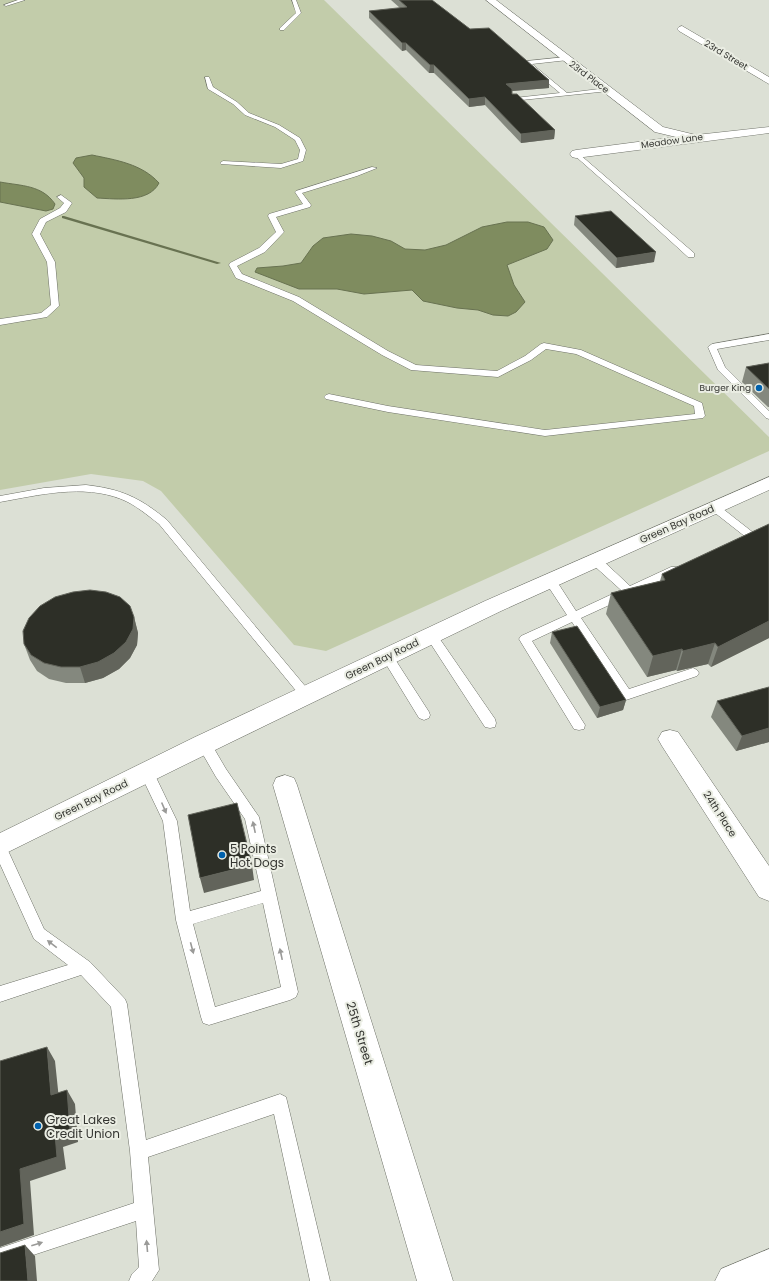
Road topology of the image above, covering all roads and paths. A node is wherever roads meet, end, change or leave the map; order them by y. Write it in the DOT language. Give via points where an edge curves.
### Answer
graph roads {
  1 [pos="23,0"];
  2 [pos="294,0"];
  3 [pos="490,0"];
  4 [pos="6,5"];
  5 [pos="282,29"];
  6 [pos="682,29"];
  7 [pos="566,59"];
  8 [pos="207,78"];
  9 [pos="769,80"];
  10 [pos="607,90"];
  11 [pos="566,95"];
  12 [pos="514,100"];
  13 [pos="769,130"];
  14 [pos="696,138"];
  15 [pos="576,154"];
  16 [pos="223,163"];
  17 [pos="374,168"];
  18 [pos="61,197"];
  19 [pos="691,255"];
  20 [pos="0,322"];
  21 [pos="769,337"];
  22 [pos="329,397"];
  23 [pos="769,416"];
  24 [pos="769,483"];
  25 [pos="0,499"];
  26 [pos="714,507"];
  27 [pos="763,530"];
  28 [pos="751,536"];
  29 [pos="737,542"];
  30 [pos="595,560"];
  31 [pos="686,565"];
  32 [pos="550,580"];
  33 [pos="629,591"];
  34 [pos="574,616"];
  35 [pos="431,636"];
  36 [pos="387,656"];
  37 [pos="693,673"];
  38 [pos="306,695"];
  39 [pos="424,715"];
  40 [pos="490,723"];
  41 [pos="579,724"];
  42 [pos="670,739"];
  43 [pos="204,744"];
  44 [pos="147,773"];
  45 [pos="285,785"];
  46 [pos="0,847"];
  47 [pos="769,889"];
  48 [pos="268,895"];
  49 [pos="184,920"];
  50 [pos="84,967"];
  51 [pos="0,994"];
  52 [pos="139,1151"];
  53 [pos="144,1209"];
  54 [pos="0,1257"];
  55 [pos="769,1266"];
  56 [pos="139,1281"];
  57 [pos="320,1281"];
  58 [pos="434,1281"];
  59 [pos="733,1281"];
  1 -- 4 [label="lane"];
  2 -- 5 [label="lane" via="299,13"];
  3 -- 7 [label="street, 23rd Place"];
  6 -- 9 [label="street, 23rd Street"];
  7 -- 10 [label="street, 23rd Place"];
  7 -- 11 [label="lane" via="527,63"];
  8 -- 16 [label="lane" via="210,88 235,103 247,114 277,126 298,139 303,150 301,160 281,166"];
  10 -- 11 [label="lane"];
  10 -- 14 [label="street, 23rd Place" via="659,130"];
  11 -- 12 [label="lane"];
  13 -- 14 [label="street, Meadow Lane"];
  14 -- 15 [label="street, Meadow Lane"];
  15 -- 19 [label="lane"];
  17 -- 22 [label="lane" via="298,192 307,205 272,216 280,232 262,250 233,265 239,276 296,299 414,368 498,374 544,346 578,352 699,405 700,416 545,433 388,409"];
  18 -- 20 [label="lane" via="68,203 63,210 43,221 36,234 51,262 55,306 44,315"];
  21 -- 23 [label="lane" via="712,347 721,368"];
  24 -- 26 [label="street, Green Bay Road"];
  25 -- 38 [label="lane" via="75,487 114,493 143,505 163,522"];
  26 -- 28 [label="lane"];
  26 -- 30 [label="street, Green Bay Road"];
  27 -- 28 [label="lane"];
  28 -- 29 [label="lane"];
  30 -- 32 [label="street, Green Bay Road"];
  30 -- 33 [label="lane"];
  31 -- 33 [label="lane"];
  32 -- 34 [label="lane"];
  32 -- 35 [label="street, Green Bay Road"];
  33 -- 34 [label="lane"];
  34 -- 37 [label="lane" via="626,695"];
  34 -- 41 [label="lane" via="525,639"];
  35 -- 36 [label="street, Green Bay Road"];
  35 -- 40 [label="lane"];
  36 -- 38 [label="street, Green Bay Road"];
  36 -- 39 [label="lane"];
  38 -- 43 [label="street, Green Bay Road"];
  42 -- 47 [label="street, 24th Place"];
  43 -- 44 [label="street, Green Bay Road"];
  48 -- 43 [label="lane, one-way" via="252,817"];
  44 -- 46 [label="street, Green Bay Road"];
  44 -- 49 [label="lane, one-way" via="170,821"];
  45 -- 58 [label="street, 25th Street"];
  50 -- 46 [label="lane, one-way" via="39,934"];
  48 -- 49 [label="lane"];
  49 -- 48 [label="lane, one-way" via="209,1017 290,992"];
  50 -- 51 [label="lane"];
  50 -- 52 [label="lane" via="119,1004"];
  52 -- 53 [label="lane"];
  52 -- 57 [label="lane" via="280,1103"];
  54 -- 53 [label="lane, one-way"];
  56 -- 53 [label="lane, one-way" via="149,1270"];
  55 -- 59 [label="street"];
}
